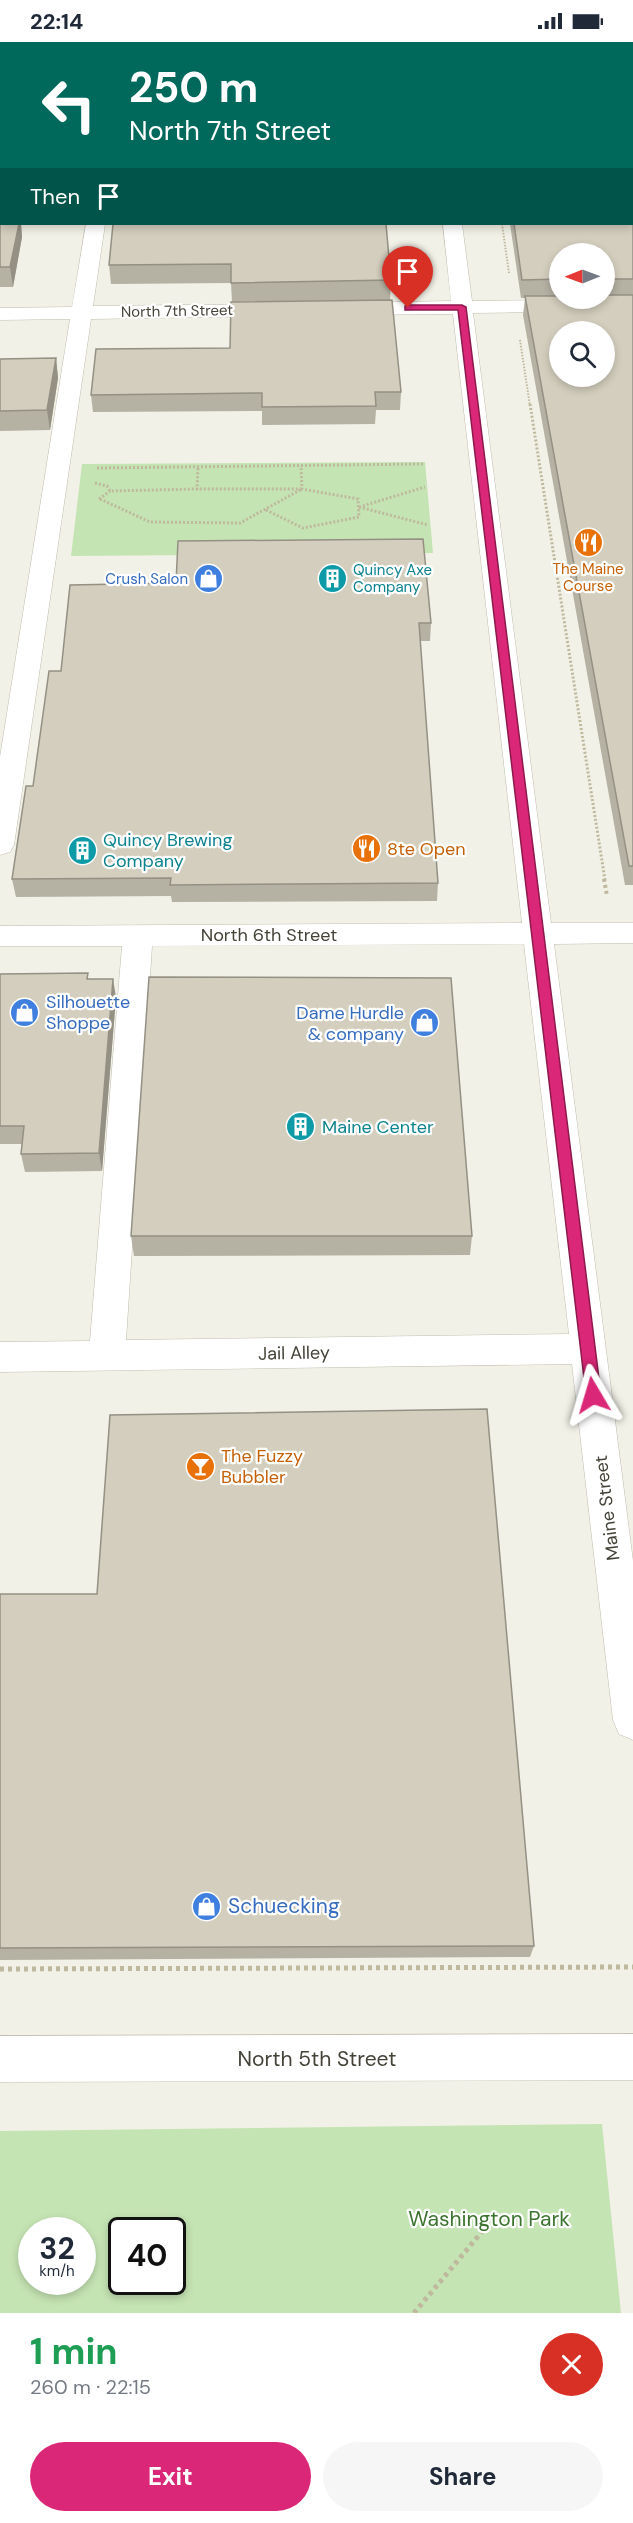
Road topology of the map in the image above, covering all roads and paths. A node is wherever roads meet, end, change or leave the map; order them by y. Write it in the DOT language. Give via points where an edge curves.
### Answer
graph roads {
  1 [pos="95,225"];
  2 [pos="452,225"];
  3 [pos="502,225"];
  4 [pos="633,305"];
  5 [pos="462,307"];
  6 [pos="514,307"];
  7 [pos="326,309"];
  8 [pos="291,310"];
  9 [pos="81,313"];
  10 [pos="0,314"];
  11 [pos="423,464"];
  12 [pos="301,466"];
  13 [pos="198,468"];
  14 [pos="57,476"];
  15 [pos="425,487"];
  16 [pos="197,489"];
  17 [pos="302,489"];
  18 [pos="100,499"];
  19 [pos="359,507"];
  20 [pos="265,509"];
  21 [pos="428,525"];
  22 [pos="0,846"];
  23 [pos="623,933"];
  24 [pos="538,934"];
  25 [pos="0,936"];
  26 [pos="138,936"];
  27 [pos="588,1349"];
  28 [pos="107,1356"];
  29 [pos="0,1357"];
  30 [pos="633,1720"];
  31 [pos="633,1967"];
  32 [pos="0,1969"];
  33 [pos="633,2057"];
  34 [pos="0,2059"];
  35 [pos="490,2222"];
  36 [pos="414,2313"];
  1 -- 9 [label="street"];
  2 -- 5 [label="street, Maine Street"];
  3 -- 6 [label="path"];
  4 -- 6 [label="street"];
  5 -- 6 [label="street"];
  5 -- 7 [label="street"];
  5 -- 24 [label="street, Maine Street"];
  6 -- 23 [label="path"];
  8 -- 9 [label="street, North 7th Street"];
  9 -- 10 [label="street, North 7th Street"];
  9 -- 14 [label="street"];
  11 -- 12 [label="path"];
  12 -- 13 [label="path"];
  12 -- 17 [label="path"];
  13 -- 14 [label="path"];
  13 -- 16 [label="path"];
  14 -- 16 [label="path" via="100,483 110,491"];
  14 -- 22 [label="street"];
  15 -- 19 [label="path"];
  16 -- 17 [label="path"];
  17 -- 19 [label="path" via="358,499"];
  17 -- 20 [label="path"];
  18 -- 20 [label="path" via="150,522 240,523"];
  19 -- 20 [label="path" via="359,517 303,528"];
  19 -- 21 [label="path"];
  23 -- 24 [label="street, North 6th Street"];
  24 -- 26 [label="street, North 6th Street"];
  24 -- 27 [label="street, Maine Street"];
  25 -- 26 [label="street, North 6th Street"];
  26 -- 28 [label="street"];
  27 -- 28 [label="street, Jail Alley"];
  27 -- 30 [label="street, Maine Street"];
  28 -- 29 [label="street, Jail Alley"];
  31 -- 32 [label="path"];
  33 -- 34 [label="street, North 5th Street"];
  35 -- 36 [label="path"];
}
